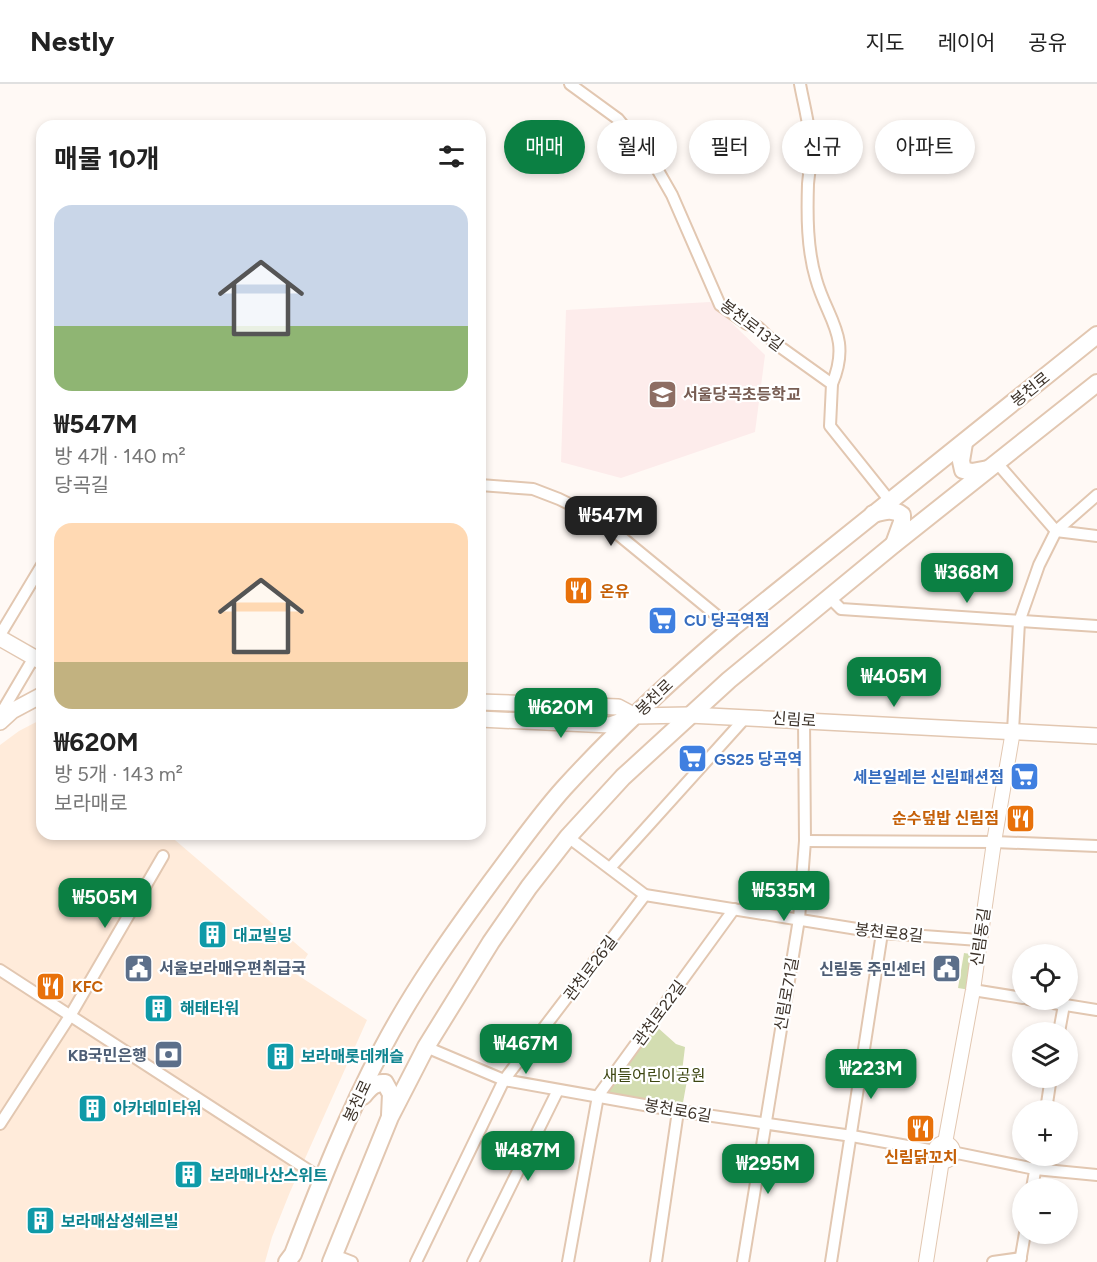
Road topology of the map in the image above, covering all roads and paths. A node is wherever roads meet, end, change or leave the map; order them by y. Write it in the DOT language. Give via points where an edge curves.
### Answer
graph roads {
  1 [pos="570,84"];
  2 [pos="800,84"];
  3 [pos="1097,334"];
  4 [pos="1097,383"];
  5 [pos="832,384"];
  6 [pos="964,443"];
  7 [pos="993,466"];
  8 [pos="486,485"];
  9 [pos="1097,495"];
  10 [pos="890,501"];
  11 [pos="872,515"];
  12 [pos="1056,531"];
  13 [pos="1097,536"];
  14 [pos="893,545"];
  15 [pos="36,574"];
  16 [pos="830,597"];
  17 [pos="1019,622"];
  18 [pos="1097,626"];
  19 [pos="732,628"];
  20 [pos="0,636"];
  21 [pos="36,658"];
  22 [pos="36,664"];
  23 [pos="36,698"];
  24 [pos="486,702"];
  25 [pos="0,715"];
  26 [pos="689,715"];
  27 [pos="635,716"];
  28 [pos="747,716"];
  29 [pos="486,719"];
  30 [pos="804,720"];
  31 [pos="0,722"];
  32 [pos="1013,731"];
  33 [pos="1097,736"];
  34 [pos="568,837"];
  35 [pos="805,841"];
  36 [pos="994,842"];
  37 [pos="1097,846"];
  38 [pos="164,856"];
  39 [pos="610,868"];
  40 [pos="645,895"];
  41 [pos="734,909"];
  42 [pos="799,919"];
  43 [pos="882,933"];
  44 [pos="979,940"];
  45 [pos="0,970"];
  46 [pos="973,990"];
  47 [pos="1012,996"];
  48 [pos="1078,1007"];
  49 [pos="1097,1010"];
  50 [pos="70,1016"];
  51 [pos="426,1047"];
  52 [pos="504,1080"];
  53 [pos="558,1090"];
  54 [pos="598,1096"];
  55 [pos="354,1106"];
  56 [pos="678,1111"];
  57 [pos="390,1117"];
  58 [pos="0,1124"];
  59 [pos="764,1124"];
  60 [pos="852,1136"];
  61 [pos="944,1152"];
  62 [pos="1036,1166"];
  63 [pos="1035,1169"];
  64 [pos="1097,1175"];
  65 [pos="1034,1178"];
  66 [pos="322,1179"];
  67 [pos="1023,1244"];
  68 [pos="291,1259"];
  69 [pos="333,1259"];
  70 [pos="1021,1260"];
  71 [pos="352,1262"];
  72 [pos="416,1262"];
  73 [pos="473,1262"];
  74 [pos="568,1262"];
  75 [pos="656,1262"];
  76 [pos="743,1262"];
  77 [pos="831,1262"];
  78 [pos="926,1262"];
  79 [pos="993,1262"];
  1 -- 5 [label="street, 봉천로13길" via="618,118 652,159 720,305 758,327"];
  2 -- 5 [label="street" via="811,150 811,250 816,280 840,344"];
  3 -- 6 [label="main road, 봉천로"];
  4 -- 7 [label="main road"];
  5 -- 10 [label="street" via="830,426"];
  6 -- 7 [label="main road" via="963,470 972,472"];
  6 -- 10 [label="main road, 봉천로"];
  7 -- 12 [label="street"];
  7 -- 14 [label="main road"];
  8 -- 19 [label="street" via="533,489 598,518"];
  9 -- 12 [label="street"];
  10 -- 11 [label="main road, 봉천로"];
  11 -- 14 [label="main road" via="886,510 902,515"];
  11 -- 19 [label="main road, 봉천로"];
  12 -- 13 [label="street"];
  12 -- 17 [label="street"];
  14 -- 16 [label="main road"];
  15 -- 20 [label="street"];
  16 -- 17 [label="street" via="841,609"];
  16 -- 26 [label="main road"];
  17 -- 18 [label="street"];
  17 -- 32 [label="street"];
  19 -- 27 [label="main road, 봉천로"];
  20 -- 21 [label="main road"];
  22 -- 25 [label="street"];
  23 -- 31 [label="main road"];
  24 -- 27 [label="main road" via="618,707"];
  26 -- 27 [label="main road, 신림로"];
  26 -- 28 [label="main road, 신림로"];
  26 -- 34 [label="main road" via="623,777"];
  27 -- 29 [label="main road" via="610,725"];
  27 -- 55 [label="main road, 봉천로" via="563,789 459,926 405,1009"];
  28 -- 30 [label="main road, 신림로"];
  28 -- 39 [label="street"];
  30 -- 32 [label="main road, 신림로"];
  30 -- 35 [label="street, 신림로71길"];
  32 -- 33 [label="main road, 신림로"];
  32 -- 36 [label="street, 신림동길"];
  34 -- 39 [label="street, 봉천로8길"];
  34 -- 51 [label="main road" via="491,942"];
  35 -- 36 [label="street"];
  35 -- 42 [label="street, 신림로71길"];
  36 -- 37 [label="street"];
  36 -- 44 [label="street, 신림동길"];
  38 -- 50 [label="street"];
  39 -- 40 [label="street, 봉천로8길"];
  40 -- 41 [label="street, 봉천로8길"];
  40 -- 52 [label="street, 관천로26길"];
  41 -- 42 [label="street, 봉천로8길"];
  41 -- 54 [label="street, 관천로22길"];
  42 -- 43 [label="street, 봉천로8길"];
  42 -- 59 [label="street, 신림로71길"];
  43 -- 44 [label="street, 봉천로8길"];
  43 -- 60 [label="street"];
  44 -- 46 [label="street, 신림동길"];
  45 -- 50 [label="street"];
  46 -- 47 [label="street"];
  46 -- 61 [label="street, 신림동길"];
  48 -- 49 [label="street"];
  50 -- 58 [label="street"];
  50 -- 66 [label="street"];
  51 -- 52 [label="street, 봉천로6길"];
  51 -- 57 [label="main road"];
  52 -- 53 [label="street, 봉천로6길"];
  52 -- 72 [label="street, 관천로26길"];
  53 -- 54 [label="street, 봉천로6길"];
  53 -- 73 [label="street"];
  54 -- 56 [label="street, 봉천로6길"];
  54 -- 74 [label="street, 관천로22길"];
  55 -- 57 [label="main road" via="371,1086 385,1083 391,1094"];
  55 -- 66 [label="main road, 봉천로"];
  56 -- 59 [label="street, 봉천로6길"];
  56 -- 75 [label="street"];
  57 -- 69 [label="main road"];
  59 -- 60 [label="street, 봉천로6길"];
  59 -- 76 [label="street, 신림로71길"];
  60 -- 61 [label="street, 봉천로6길"];
  60 -- 77 [label="street"];
  61 -- 63 [label="street, 봉천로6길"];
  61 -- 78 [label="street, 신림동길"];
  62 -- 63 [label="street"];
  63 -- 64 [label="street, 봉천로6길"];
  63 -- 65 [label="street"];
  66 -- 68 [label="main road, 봉천로"];
  67 -- 70 [label="street"];
  69 -- 71 [label="street"];
  70 -- 79 [label="street"];
}
